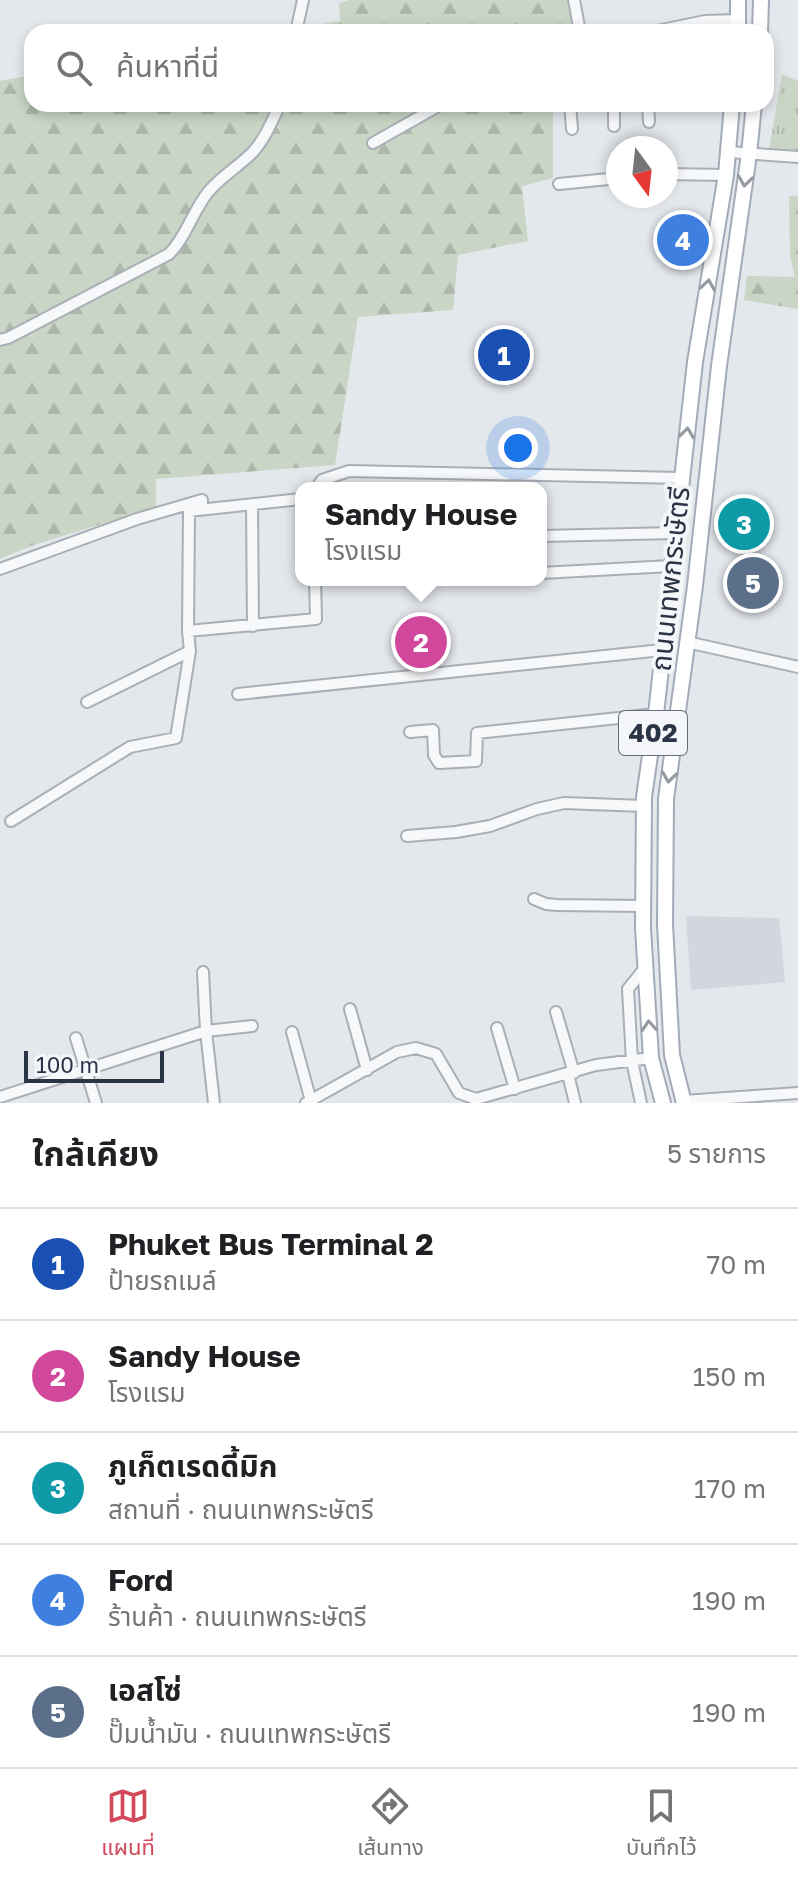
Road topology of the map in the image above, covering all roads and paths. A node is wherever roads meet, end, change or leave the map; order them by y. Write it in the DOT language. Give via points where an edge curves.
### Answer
graph roads {
  1 [pos="303,0"];
  2 [pos="574,0"];
  3 [pos="738,0"];
  4 [pos="761,0"];
  5 [pos="298,24"];
  6 [pos="578,24"];
  7 [pos="691,24"];
  8 [pos="725,24"];
  9 [pos="738,24"];
  10 [pos="760,24"];
  11 [pos="276,112"];
  12 [pos="428,112"];
  13 [pos="571,112"];
  14 [pos="614,112"];
  15 [pos="648,112"];
  16 [pos="731,112"];
  17 [pos="753,112"];
  18 [pos="649,122"];
  19 [pos="614,126"];
  20 [pos="572,129"];
  21 [pos="373,143"];
  22 [pos="728,152"];
  23 [pos="749,154"];
  24 [pos="798,157"];
  25 [pos="678,174"];
  26 [pos="726,175"];
  27 [pos="606,179"];
  28 [pos="559,184"];
  29 [pos="0,340"];
  30 [pos="681,478"];
  31 [pos="321,482"];
  32 [pos="295,500"];
  33 [pos="252,504"];
  34 [pos="202,509"];
  35 [pos="675,533"];
  36 [pos="547,536"];
  37 [pos="671,566"];
  38 [pos="0,569"];
  39 [pos="547,573"];
  40 [pos="315,586"];
  41 [pos="253,626"];
  42 [pos="188,631"];
  43 [pos="687,642"];
  44 [pos="662,650"];
  45 [pos="190,651"];
  46 [pos="798,667"];
  47 [pos="238,694"];
  48 [pos="87,702"];
  49 [pos="656,714"];
  50 [pos="410,732"];
  51 [pos="644,806"];
  52 [pos="11,821"];
  53 [pos="407,836"];
  54 [pos="534,899"];
  55 [pos="643,906"];
  56 [pos="645,968"];
  57 [pos="203,972"];
  58 [pos="350,1009"];
  59 [pos="556,1012"];
  60 [pos="252,1026"];
  61 [pos="497,1028"];
  62 [pos="206,1031"];
  63 [pos="292,1032"];
  64 [pos="76,1038"];
  65 [pos="651,1058"];
  66 [pos="632,1061"];
  67 [pos="85,1070"];
  68 [pos="367,1070"];
  69 [pos="571,1073"];
  70 [pos="511,1090"];
  71 [pos="798,1093"];
  72 [pos="0,1097"];
  73 [pos="211,1102"];
  74 [pos="309,1102"];
  75 [pos="684,1102"];
  76 [pos="96,1103"];
  77 [pos="511,1103"];
  78 [pos="575,1103"];
  79 [pos="641,1103"];
  80 [pos="663,1103"];
  1 -- 5 [label="street"];
  2 -- 6 [label="street"];
  3 -- 9 [label="main road"];
  4 -- 10 [label="main road"];
  7 -- 8 [label="street"];
  11 -- 29 [label="street" via="252,152 210,189 169,254"];
  12 -- 21 [label="street"];
  13 -- 20 [label="street"];
  14 -- 19 [label="street"];
  15 -- 18 [label="street"];
  16 -- 22 [label="main road, ถนนเทพกระษัตรี / 402"];
  17 -- 23 [label="main road, ถนนเทพกระษัตรี / 402"];
  22 -- 23 [label="street"];
  22 -- 26 [label="main road, ถนนเทพกระษัตรี / 402"];
  23 -- 24 [label="street"];
  23 -- 43 [label="main road, ถนนเทพกระษัตรี / 402, one-way"];
  25 -- 26 [label="street"];
  30 -- 26 [label="main road, ถนนเทพกระษัตรี / 402, one-way"];
  27 -- 28 [label="street"];
  30 -- 31 [label="street" via="349,471"];
  30 -- 35 [label="main road, ถนนเทพกระษัตรี / 402"];
  32 -- 33 [label="street"];
  33 -- 34 [label="street"];
  33 -- 41 [label="street"];
  34 -- 38 [label="street" via="202,500"];
  34 -- 42 [label="street" via="189,511"];
  35 -- 36 [label="street"];
  35 -- 37 [label="main road, ถนนเทพกระษัตรี / 402"];
  37 -- 39 [label="street"];
  37 -- 44 [label="main road, ถนนเทพกระษัตรี / 402"];
  40 -- 41 [label="street" via="316,619"];
  41 -- 42 [label="street"];
  42 -- 45 [label="street"];
  43 -- 46 [label="street"];
  43 -- 75 [label="main road, ถนนเทพกระษัตรี / 402, one-way" via="665,813 672,1055"];
  44 -- 47 [label="street"];
  44 -- 49 [label="main road, ถนนเทพกระษัตรี / 402"];
  45 -- 48 [label="street"];
  45 -- 52 [label="street" via="176,738 130,747"];
  49 -- 50 [label="street" via="477,733 476,761 439,763 433,730"];
  49 -- 51 [label="main road, ถนนเทพกระษัตรี / 402"];
  51 -- 53 [label="street" via="564,803 490,826"];
  51 -- 55 [label="main road, ถนนเทพกระษัตรี / 402"];
  54 -- 55 [label="street" via="557,905"];
  55 -- 56 [label="main road, ถนนเทพกระษัตรี / 402"];
  65 -- 56 [label="main road, ถนนเทพกระษัตรี / 402, one-way"];
  56 -- 66 [label="street" via="628,989"];
  57 -- 62 [label="street"];
  58 -- 68 [label="street"];
  59 -- 69 [label="street"];
  60 -- 62 [label="street"];
  61 -- 70 [label="street"];
  62 -- 67 [label="street"];
  62 -- 73 [label="street"];
  63 -- 74 [label="street"];
  64 -- 67 [label="street"];
  65 -- 66 [label="street"];
  65 -- 80 [label="main road, ถนนเทพกระษัตรี / 402"];
  66 -- 69 [label="street"];
  66 -- 79 [label="street"];
  67 -- 72 [label="street"];
  67 -- 76 [label="street"];
  68 -- 70 [label="street" via="397,1052 416,1048 436,1054 459,1093 476,1099"];
  68 -- 74 [label="street"];
  69 -- 70 [label="street"];
  69 -- 78 [label="street"];
  70 -- 77 [label="street"];
  71 -- 75 [label="street"];
}
